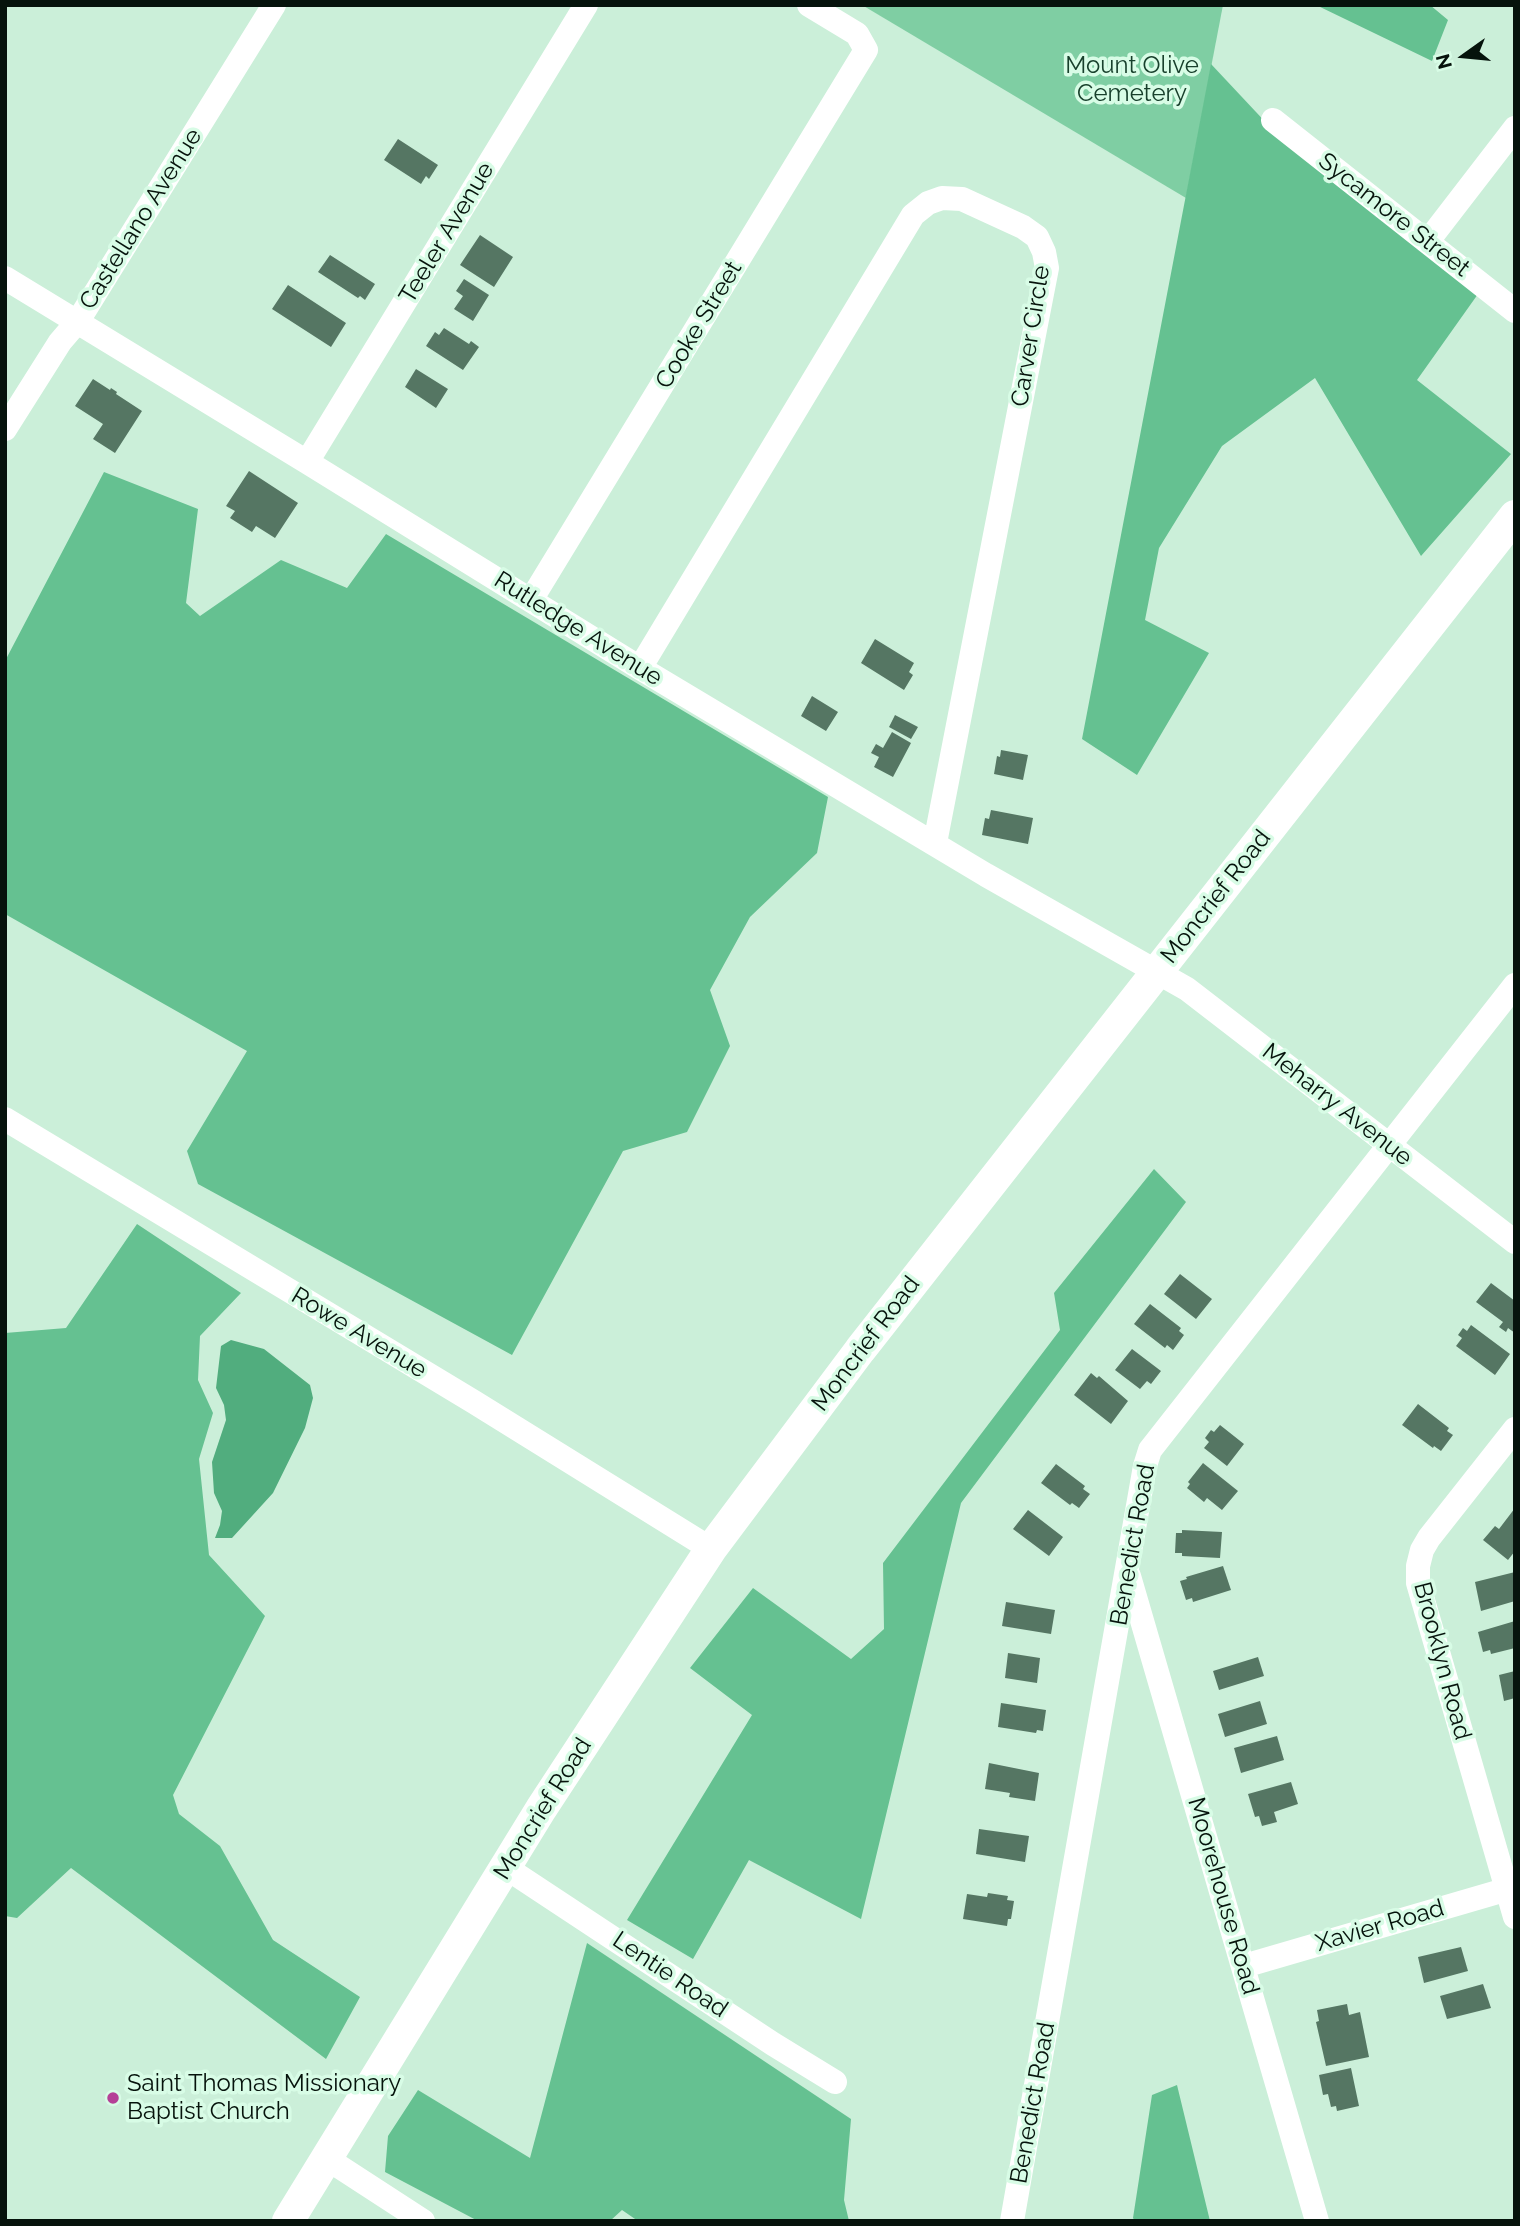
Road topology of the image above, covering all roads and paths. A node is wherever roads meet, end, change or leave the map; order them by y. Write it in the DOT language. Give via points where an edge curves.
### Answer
graph roads {
  1 [pos="274,5"];
  2 [pos="586,5"];
  3 [pos="809,5"];
  4 [pos="1273,120"];
  5 [pos="1515,128"];
  6 [pos="1427,242"];
  7 [pos="5,278"];
  8 [pos="1515,311"];
  9 [pos="78,321"];
  10 [pos="5,429"];
  11 [pos="307,461"];
  12 [pos="1515,516"];
  13 [pos="531,600"];
  14 [pos="640,668"];
  15 [pos="935,843"];
  16 [pos="1156,973"];
  17 [pos="1515,985"];
  18 [pos="5,1119"];
  19 [pos="1390,1146"];
  20 [pos="1515,1242"];
  21 [pos="1515,1429"];
  22 [pos="711,1549"];
  23 [pos="1127,1572"];
  24 [pos="505,1867"];
  25 [pos="1511,1888"];
  26 [pos="1515,1917"];
  27 [pos="1244,1966"];
  28 [pos="835,2082"];
  29 [pos="326,2158"];
  30 [pos="288,2221"];
  31 [pos="423,2221"];
  32 [pos="1012,2221"];
  33 [pos="1317,2221"];
  1 -- 9 [label="street, Castellano Avenue"];
  2 -- 11 [label="street, Teeler Avenue"];
  3 -- 13 [label="street, Cooke Street" via="857,34 866,50"];
  4 -- 6 [label="street, Sycamore Street"];
  5 -- 6 [label="street"];
  6 -- 8 [label="street, Sycamore Street"];
  7 -- 9 [label="street, Rutledge Avenue"];
  9 -- 10 [label="street, Castellano Avenue"];
  9 -- 11 [label="street, Rutledge Avenue"];
  11 -- 13 [label="street, Rutledge Avenue"];
  12 -- 16 [label="main road, Moncrief Road"];
  13 -- 14 [label="street, Rutledge Avenue"];
  14 -- 15 [label="street, Rutledge Avenue"];
  14 -- 15 [label="street, Carver Circle" via="913,215 942,198 962,199 1023,227 1037,237 1047,268"];
  15 -- 16 [label="street, Rutledge Avenue"];
  16 -- 19 [label="street, Meharry Avenue" via="1187,989"];
  16 -- 22 [label="main road, Moncrief Road" via="860,1350"];
  17 -- 19 [label="street, Benedict Road"];
  18 -- 22 [label="street, Rowe Avenue"];
  19 -- 20 [label="street, Meharry Avenue"];
  19 -- 23 [label="street, Benedict Road" via="1150,1450"];
  21 -- 25 [label="street, Brooklyn Road" via="1430,1538 1418,1566 1418,1584"];
  22 -- 24 [label="main road, Moncrief Road"];
  23 -- 27 [label="street, Moorehouse Road"];
  23 -- 32 [label="street, Benedict Road"];
  24 -- 28 [label="street, Lentie Road"];
  24 -- 29 [label="main road, Moncrief Road"];
  25 -- 26 [label="street, Brooklyn Road"];
  25 -- 27 [label="street, Xavier Road"];
  27 -- 33 [label="street, Moorehouse Road"];
  29 -- 30 [label="main road, Moncrief Road"];
  29 -- 31 [label="street"];
}
